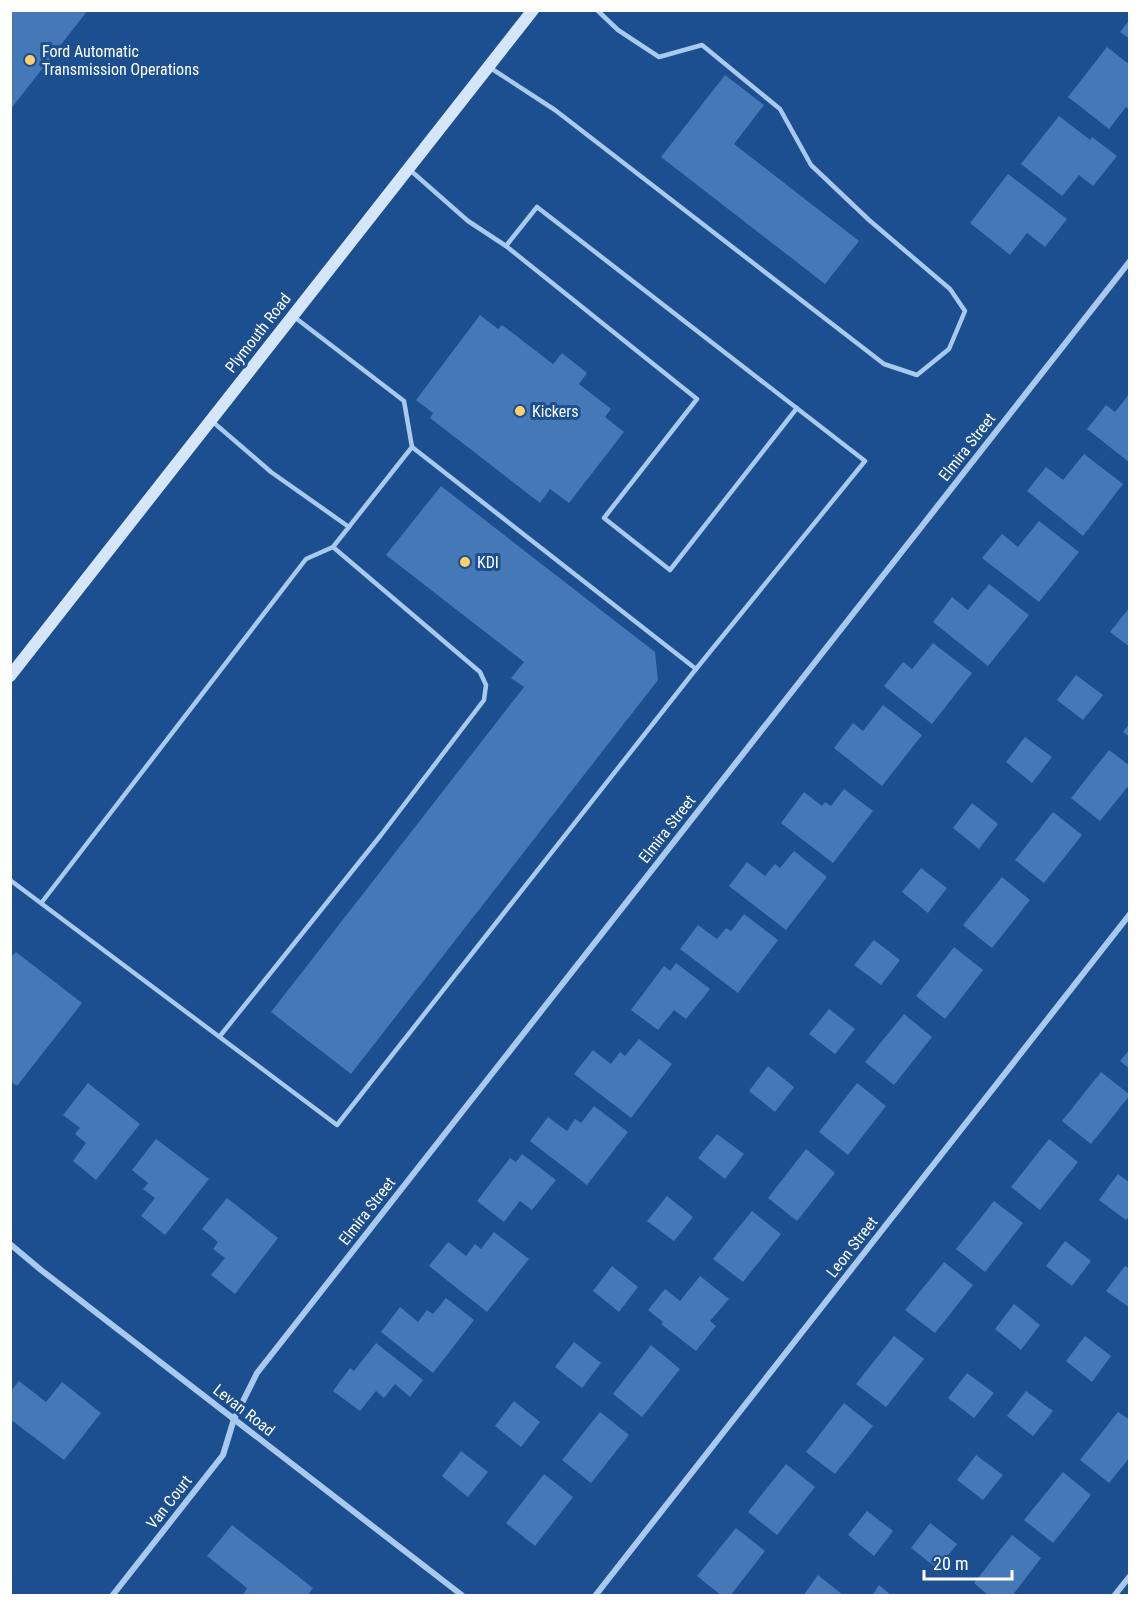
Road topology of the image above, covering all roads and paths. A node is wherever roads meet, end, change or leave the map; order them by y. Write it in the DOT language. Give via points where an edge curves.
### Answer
graph roads {
  1 [pos="533,10"];
  2 [pos="597,10"];
  3 [pos="489,67"];
  4 [pos="408,169"];
  5 [pos="506,246"];
  6 [pos="1130,261"];
  7 [pos="292,316"];
  8 [pos="797,408"];
  9 [pos="211,420"];
  10 [pos="412,447"];
  11 [pos="349,527"];
  12 [pos="333,547"];
  13 [pos="696,669"];
  14 [pos="10,676"];
  15 [pos="10,880"];
  16 [pos="42,902"];
  17 [pos="1130,914"];
  18 [pos="220,1036"];
  19 [pos="10,1244"];
  20 [pos="234,1419"];
  21 [pos="1130,1576"];
  22 [pos="112,1596"];
  23 [pos="463,1596"];
  24 [pos="595,1596"];
  25 [pos="1114,1596"];
  1 -- 3 [label="main road, Plymouth Road"];
  2 -- 3 [label="lane" via="618,30 659,57 702,45 780,109 811,165 955,296 965,311 949,349 916,375 884,364 555,110"];
  3 -- 4 [label="main road, Plymouth Road"];
  4 -- 5 [label="lane" via="468,221"];
  4 -- 7 [label="main road, Plymouth Road"];
  5 -- 8 [label="lane" via="537,207"];
  5 -- 8 [label="lane" via="697,399 603,518 670,570"];
  6 -- 20 [label="street, Elmira Street" via="257,1373"];
  7 -- 9 [label="main road, Plymouth Road"];
  7 -- 10 [label="lane" via="404,401"];
  8 -- 13 [label="lane" via="864,460"];
  9 -- 11 [label="lane" via="271,472"];
  9 -- 14 [label="main road, Plymouth Road"];
  10 -- 11 [label="lane"];
  10 -- 13 [label="lane"];
  11 -- 12 [label="lane"];
  12 -- 16 [label="lane" via="306,559"];
  12 -- 18 [label="lane" via="480,672 486,685 484,700"];
  13 -- 18 [label="lane" via="337,1125"];
  15 -- 16 [label="lane"];
  16 -- 18 [label="lane"];
  17 -- 24 [label="street, Leon Street"];
  19 -- 20 [label="street, Levan Road"];
  20 -- 22 [label="street, Van Court" via="223,1455"];
  20 -- 23 [label="street, Levan Road"];
  21 -- 25 [label="street"];
}
